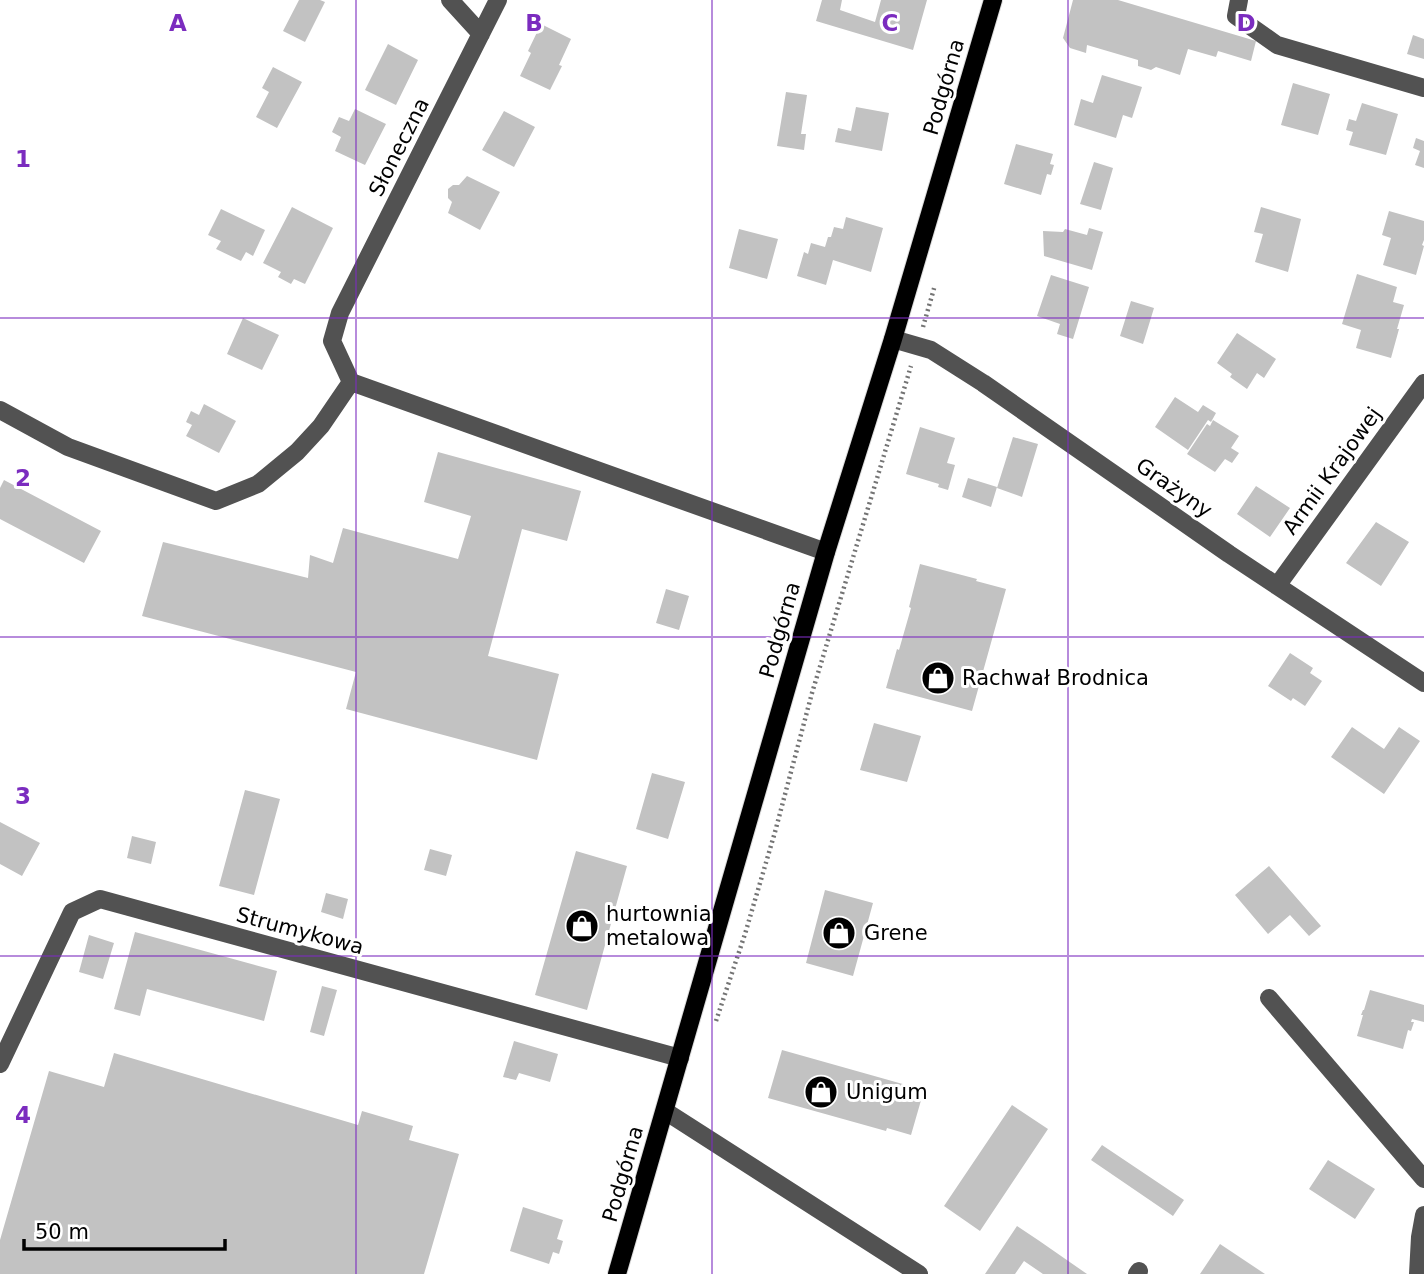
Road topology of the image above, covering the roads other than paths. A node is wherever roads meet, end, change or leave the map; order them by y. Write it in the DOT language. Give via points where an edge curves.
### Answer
graph roads {
  1 [pos="450,0"];
  2 [pos="498,0"];
  3 [pos="993,0"];
  4 [pos="1239,0"];
  5 [pos="481,33"];
  6 [pos="1424,88"];
  7 [pos="893,339"];
  8 [pos="351,382"];
  9 [pos="1424,383"];
  10 [pos="0,410"];
  11 [pos="826,552"];
  12 [pos="1277,586"];
  13 [pos="1424,683"];
  14 [pos="1269,998"];
  15 [pos="680,1058"];
  16 [pos="0,1064"];
  17 [pos="665,1111"];
  18 [pos="1424,1179"];
  19 [pos="1424,1216"];
  20 [pos="617,1274"];
  21 [pos="919,1274"];
  22 [pos="1418,1274"];
  1 -- 5 [label="street"];
  2 -- 5 [label="street, Słoneczna"];
  3 -- 7 [label="main road, Podgórna"];
  4 -- 6 [label="street" via="1236,16 1277,45"];
  5 -- 8 [label="street, Słoneczna" via="340,313 332,341"];
  7 -- 11 [label="main road, Podgórna"];
  7 -- 12 [label="street, Grażyny" via="931,350 983,383"];
  8 -- 10 [label="street" via="297,452 258,484 216,501 68,447"];
  8 -- 11 [label="street"];
  9 -- 12 [label="street, Armii Krajowej"];
  11 -- 15 [label="main road, Podgórna"];
  12 -- 13 [label="street, Grażyny"];
  14 -- 18 [label="street"];
  15 -- 16 [label="street, Strumykowa" via="100,899 72,912"];
  15 -- 17 [label="main road, Podgórna"];
  17 -- 20 [label="main road, Podgórna"];
  17 -- 21 [label="street"];
  19 -- 22 [label="street"];
}
